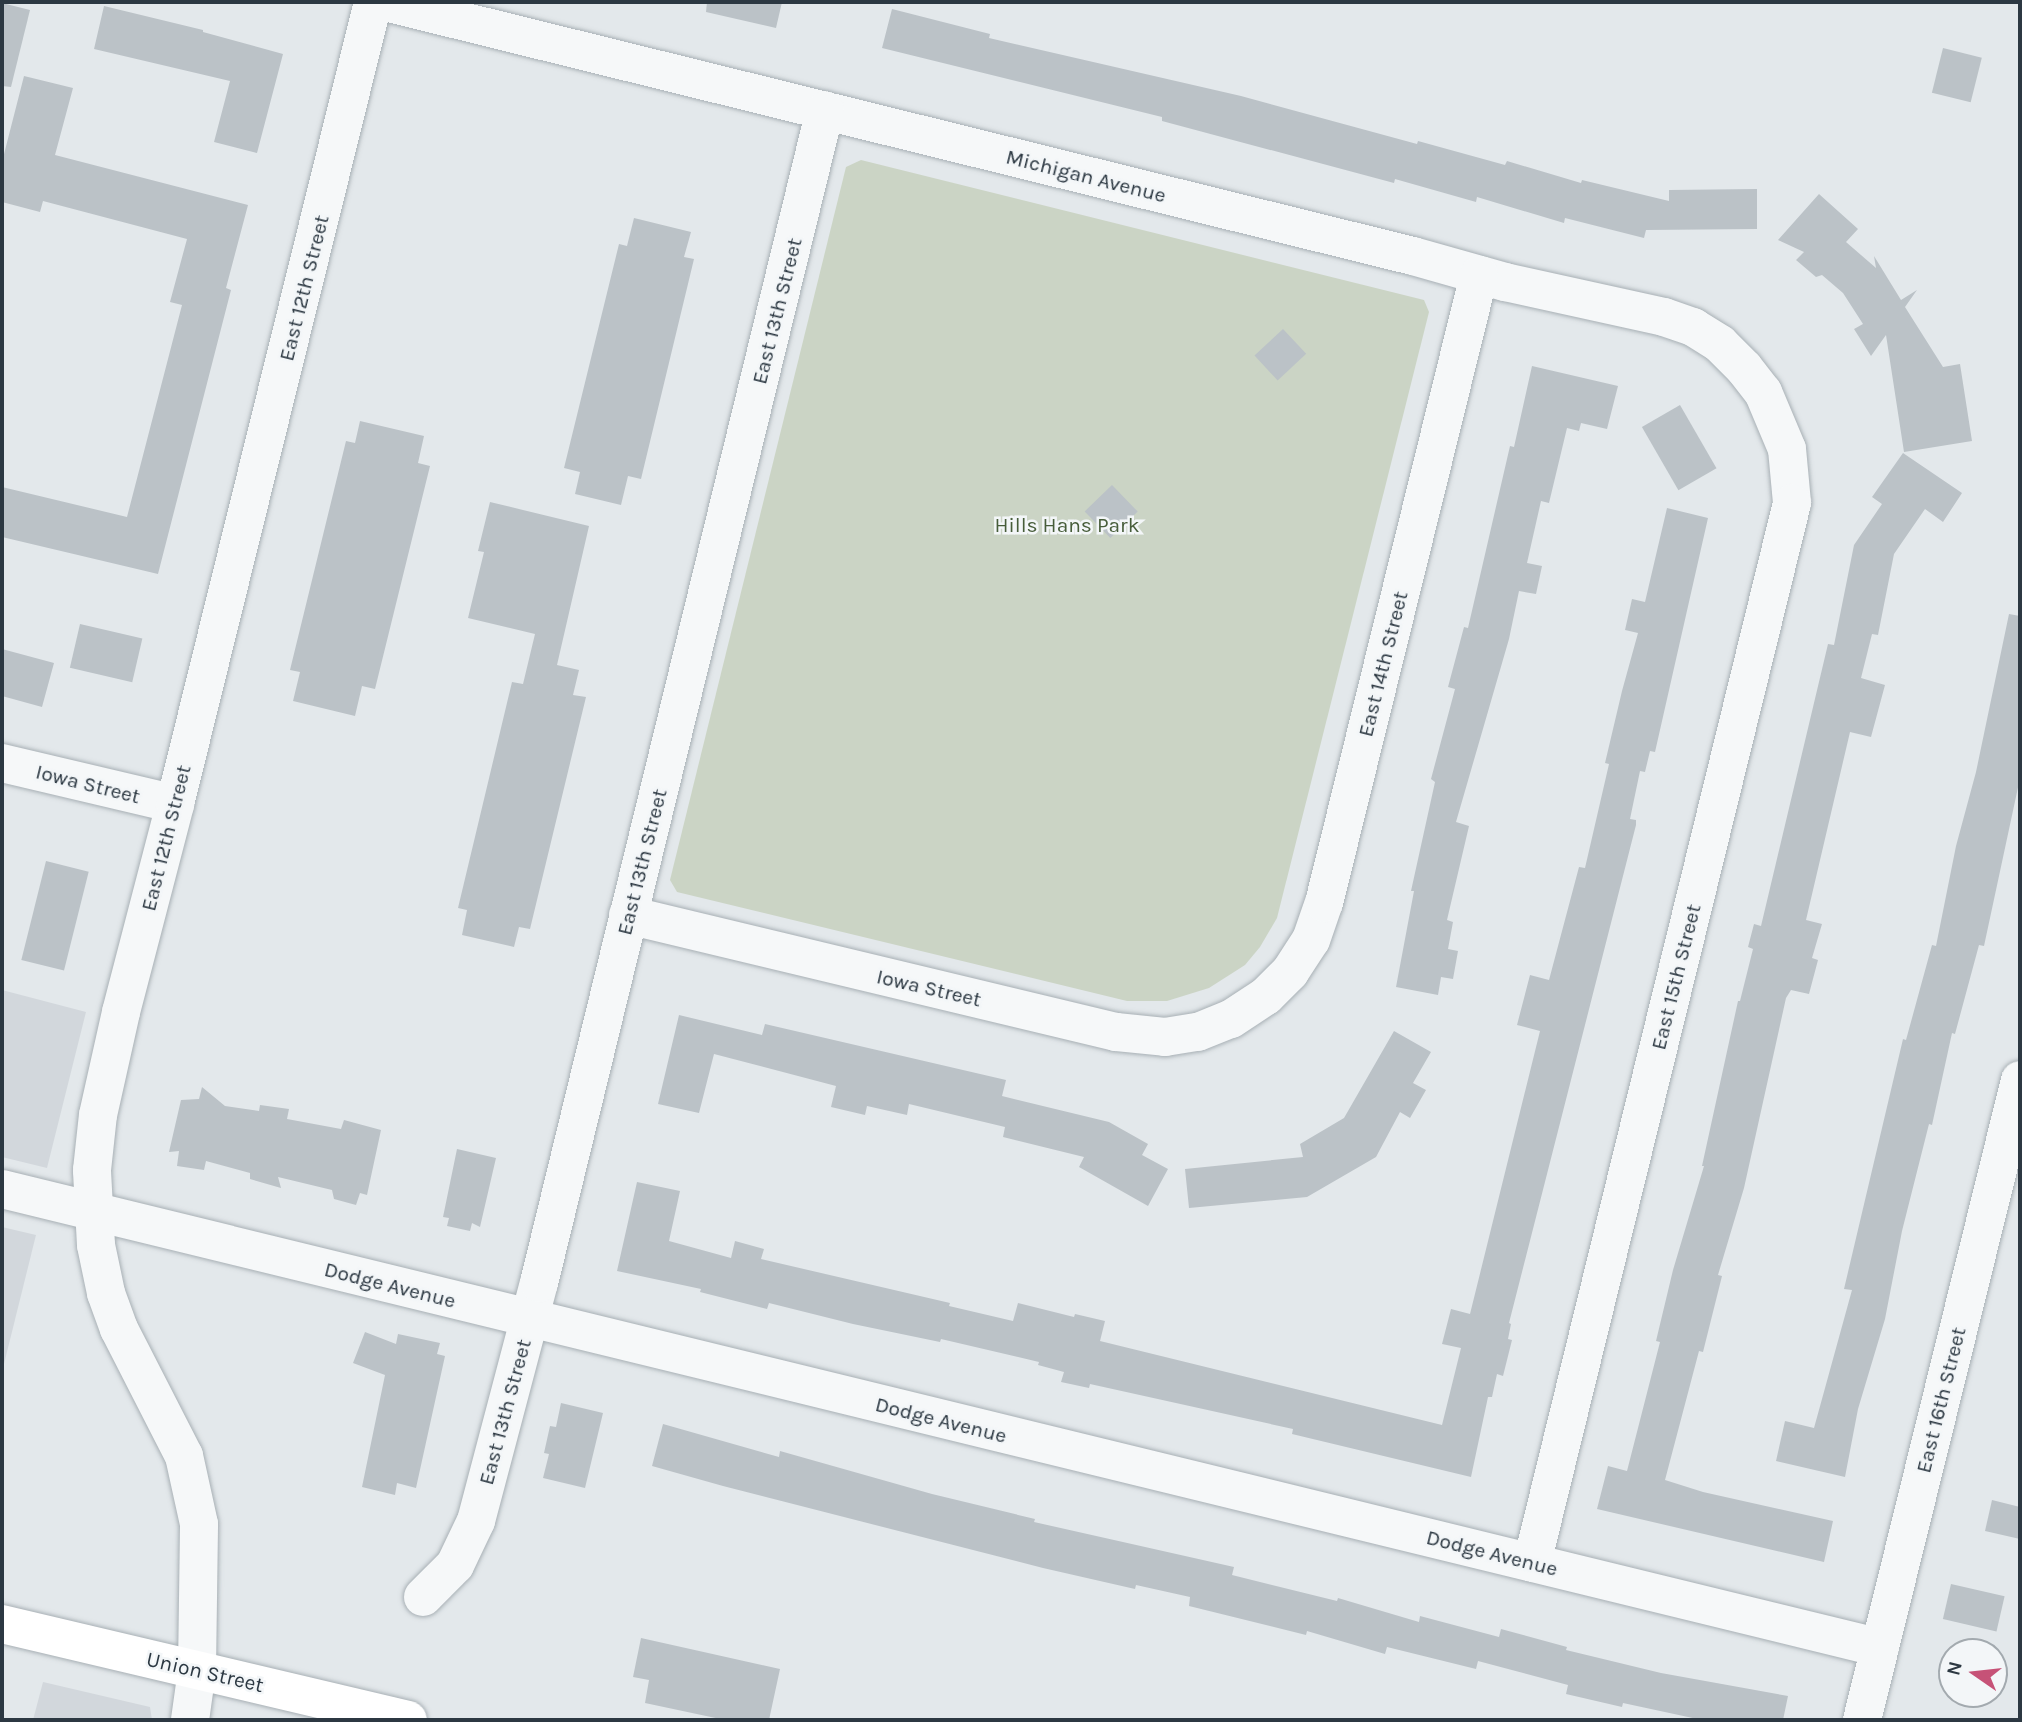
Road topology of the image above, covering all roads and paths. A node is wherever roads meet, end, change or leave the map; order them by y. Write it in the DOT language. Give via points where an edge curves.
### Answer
graph roads {
  1 [pos="373,2"];
  2 [pos="385,2"];
  3 [pos="825,110"];
  4 [pos="1479,275"];
  5 [pos="1763,392"];
  6 [pos="2,763"];
  7 [pos="175,804"];
  8 [pos="628,915"];
  9 [pos="1231,1019"];
  10 [pos="2020,1080"];
  11 [pos="2,1189"];
  12 [pos="93,1212"];
  13 [pos="529,1318"];
  14 [pos="1532,1563"];
  15 [pos="423,1597"];
  16 [pos="2,1624"];
  17 [pos="1880,1648"];
  18 [pos="197,1670"];
  19 [pos="190,1720"];
  20 [pos="408,1720"];
  21 [pos="1862,1720"];
  1 -- 7 [label="street, East 12th Street"];
  2 -- 3 [label="street, Michigan Avenue"];
  3 -- 4 [label="street, Michigan Avenue"];
  3 -- 8 [label="street, East 13th Street"];
  4 -- 5 [label="street, Michigan Avenue" via="1617,304 1693,327 1720,344"];
  4 -- 9 [label="street, East 14th Street" via="1324,904 1311,940 1290,972 1266,996"];
  5 -- 14 [label="street, East 15th Street" via="1787,449 1792,503"];
  6 -- 7 [label="street, Iowa Street"];
  7 -- 12 [label="street, East 12th Street" via="98,1115"];
  8 -- 9 [label="street, Iowa Street" via="1116,1032 1165,1037 1198,1032"];
  8 -- 13 [label="street, East 13th Street"];
  10 -- 17 [label="street, East 16th Street"];
  11 -- 12 [label="street, Dodge Avenue"];
  12 -- 13 [label="street, Dodge Avenue"];
  12 -- 18 [label="street, East 12th Street" via="96,1245 119,1329 170,1422 192,1485 199,1524"];
  13 -- 14 [label="street, Dodge Avenue"];
  13 -- 15 [label="street, East 13th Street" via="476,1521 455,1565"];
  14 -- 17 [label="street, Dodge Avenue"];
  16 -- 18 [label="main road, Union Street"];
  17 -- 21 [label="street, East 16th Street"];
  18 -- 19 [label="street"];
  18 -- 20 [label="main road, Union Street"];
}
